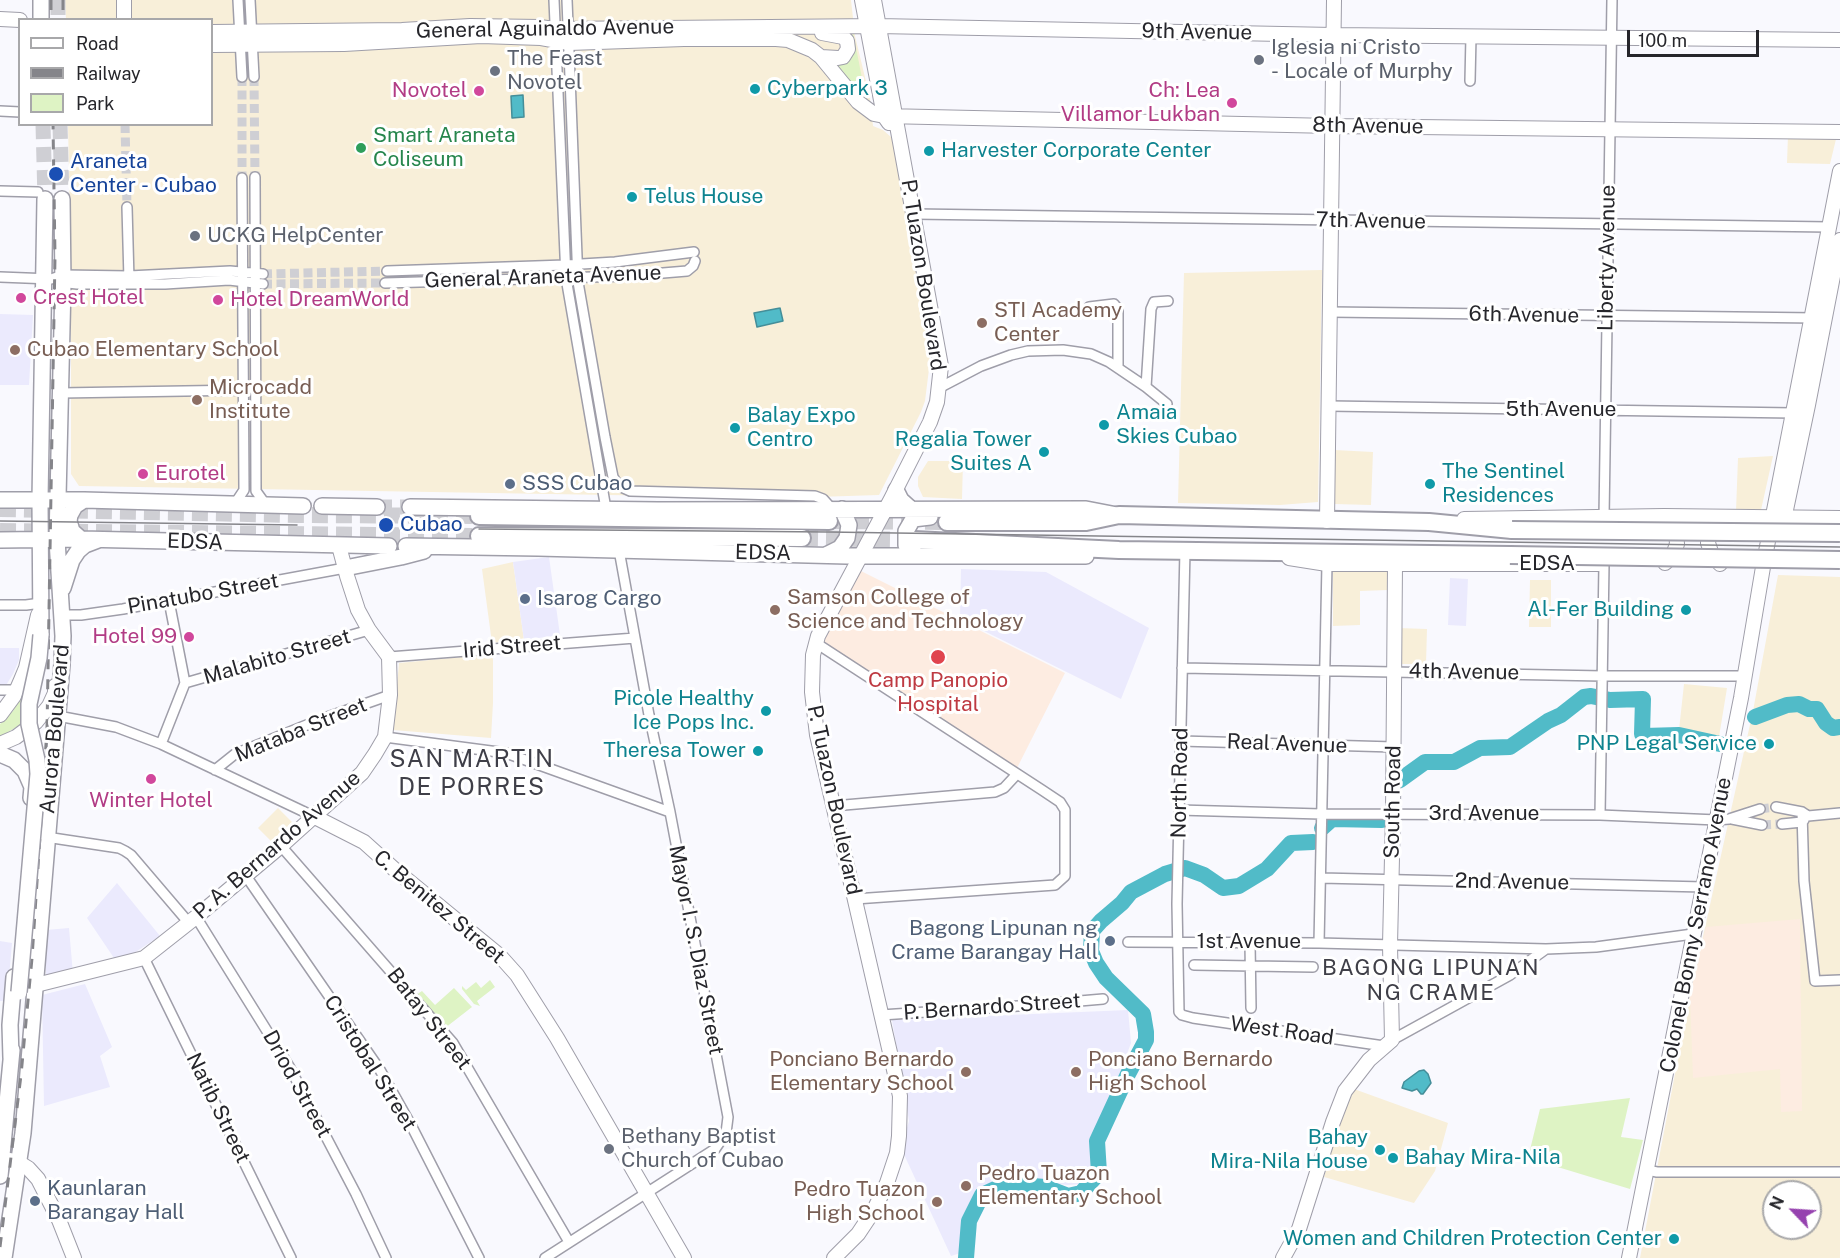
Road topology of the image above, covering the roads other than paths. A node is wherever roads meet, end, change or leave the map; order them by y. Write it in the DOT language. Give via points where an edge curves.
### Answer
graph roads {
  1 [pos="41,0"];
  2 [pos="124,0"];
  3 [pos="238,0"];
  4 [pos="250,0"];
  5 [pos="554,0"];
  6 [pos="567,0"];
  7 [pos="861,0"];
  8 [pos="874,0"];
  9 [pos="1334,0"];
  10 [pos="1611,0"];
  11 [pos="41,18"];
  12 [pos="124,18"];
  13 [pos="0,19"];
  14 [pos="18,20"];
  15 [pos="804,26"];
  16 [pos="872,26"];
  17 [pos="213,32"];
  18 [pos="562,35"];
  19 [pos="1333,35"];
  20 [pos="1471,36"];
  21 [pos="1611,37"];
  22 [pos="247,38"];
  23 [pos="1840,40"];
  24 [pos="213,45"];
  25 [pos="821,57"];
  26 [pos="242,77"];
  27 [pos="254,77"];
  28 [pos="1470,81"];
  29 [pos="0,111"];
  30 [pos="18,112"];
  31 [pos="890,117"];
  32 [pos="1332,126"];
  33 [pos="1609,129"];
  34 [pos="1840,132"];
  35 [pos="1840,171"];
  36 [pos="255,177"];
  37 [pos="242,178"];
  38 [pos="0,191"];
  39 [pos="42,195"];
  40 [pos="62,199"];
  41 [pos="127,207"];
  42 [pos="914,214"];
  43 [pos="1332,220"];
  44 [pos="1608,223"];
  45 [pos="1829,227"];
  46 [pos="1840,240"];
  47 [pos="578,264"];
  48 [pos="565,266"];
  49 [pos="387,271"];
  50 [pos="0,277"];
  51 [pos="242,277"];
  52 [pos="578,277"];
  53 [pos="566,278"];
  54 [pos="56,279"];
  55 [pos="259,279"];
  56 [pos="129,280"];
  57 [pos="385,283"];
  58 [pos="1168,301"];
  59 [pos="1089,307"];
  60 [pos="1330,312"];
  61 [pos="1607,316"];
  62 [pos="1818,318"];
  63 [pos="1118,367"];
  64 [pos="1146,387"];
  65 [pos="939,388"];
  66 [pos="255,390"];
  67 [pos="243,391"];
  68 [pos="60,393"];
  69 [pos="1167,404"];
  70 [pos="1329,406"];
  71 [pos="1605,410"];
  72 [pos="1788,413"];
  73 [pos="244,486"];
  74 [pos="256,486"];
  75 [pos="896,490"];
  76 [pos="1788,499"];
  77 [pos="8,500"];
  78 [pos="40,500"];
  79 [pos="57,500"];
  80 [pos="84,500"];
  81 [pos="234,505"];
  82 [pos="266,505"];
  83 [pos="303,506"];
  84 [pos="322,506"];
  85 [pos="377,507"];
  86 [pos="410,507"];
  87 [pos="606,509"];
  88 [pos="886,509"];
  89 [pos="910,509"];
  90 [pos="834,513"];
  91 [pos="946,515"];
  92 [pos="479,516"];
  93 [pos="1664,516"];
  94 [pos="1604,517"];
  95 [pos="1725,517"];
  96 [pos="1779,517"];
  97 [pos="1810,517"];
  98 [pos="1840,518"];
  99 [pos="1327,521"];
  100 [pos="1429,522"];
  101 [pos="1840,533"];
  102 [pos="479,536"];
  103 [pos="802,538"];
  104 [pos="81,539"];
  105 [pos="99,539"];
  106 [pos="41,540"];
  107 [pos="57,540"];
  108 [pos="6,541"];
  109 [pos="339,546"];
  110 [pos="389,546"];
  111 [pos="406,546"];
  112 [pos="434,547"];
  113 [pos="915,548"];
  114 [pos="619,550"];
  115 [pos="1185,550"];
  116 [pos="1254,552"];
  117 [pos="826,555"];
  118 [pos="861,556"];
  119 [pos="1840,560"];
  120 [pos="1328,564"];
  121 [pos="1604,564"];
  122 [pos="1395,565"];
  123 [pos="1660,565"];
  124 [pos="1724,566"];
  125 [pos="1766,567"];
  126 [pos="1840,567"];
  127 [pos="345,568"];
  128 [pos="60,597"];
  129 [pos="169,601"];
  130 [pos="40,604"];
  131 [pos="0,605"];
  132 [pos="61,617"];
  133 [pos="369,630"];
  134 [pos="635,638"];
  135 [pos="816,643"];
  136 [pos="389,657"];
  137 [pos="59,664"];
  138 [pos="1182,668"];
  139 [pos="1325,670"];
  140 [pos="1395,671"];
  141 [pos="1602,676"];
  142 [pos="1745,676"];
  143 [pos="185,683"];
  144 [pos="0,690"];
  145 [pos="17,690"];
  146 [pos="390,695"];
  147 [pos="0,715"];
  148 [pos="58,716"];
  149 [pos="385,737"];
  150 [pos="1180,741"];
  151 [pos="0,744"];
  152 [pos="161,744"];
  153 [pos="1324,744"];
  154 [pos="1394,747"];
  155 [pos="0,754"];
  156 [pos="215,770"];
  157 [pos="1017,774"];
  158 [pos="833,806"];
  159 [pos="1776,807"];
  160 [pos="1760,809"];
  161 [pos="1179,810"];
  162 [pos="670,812"];
  163 [pos="1393,813"];
  164 [pos="1840,813"];
  165 [pos="1321,814"];
  166 [pos="1600,815"];
  167 [pos="313,816"];
  168 [pos="1804,816"];
  169 [pos="1723,820"];
  170 [pos="1782,824"];
  171 [pos="1762,825"];
  172 [pos="46,837"];
  173 [pos="280,846"];
  174 [pos="246,876"];
  175 [pos="1320,878"];
  176 [pos="1392,879"];
  177 [pos="1704,887"];
  178 [pos="855,900"];
  179 [pos="193,920"];
  180 [pos="1693,934"];
  181 [pos="1128,942"];
  182 [pos="1179,942"];
  183 [pos="1250,942"];
  184 [pos="1319,943"];
  185 [pos="1390,945"];
  186 [pos="1546,949"];
  187 [pos="144,958"];
  188 [pos="1194,965"];
  189 [pos="1251,966"];
  190 [pos="1313,967"];
  191 [pos="1840,980"];
  192 [pos="36,985"];
  193 [pos="1103,999"];
  194 [pos="1251,1008"];
  195 [pos="881,1015"];
  196 [pos="1182,1015"];
  197 [pos="5,1027"];
  198 [pos="1388,1043"];
  199 [pos="11,1058"];
  200 [pos="2,1158"];
  201 [pos="18,1162"];
  202 [pos="1647,1170"];
  203 [pos="1840,1172"];
  204 [pos="0,1176"];
  205 [pos="647,1193"];
  206 [pos="569,1242"];
  207 [pos="2,1257"];
  208 [pos="74,1258"];
  209 [pos="291,1258"];
  210 [pos="386,1258"];
  211 [pos="479,1258"];
  212 [pos="545,1258"];
  213 [pos="684,1258"];
  214 [pos="834,1258"];
  215 [pos="1283,1258"];
  216 [pos="1629,1258"];
  1 -- 11 [label="main road"];
  2 -- 12 [label="street"];
  3 -- 22 [label="street"];
  4 -- 22 [label="street"];
  5 -- 18 [label="street"];
  6 -- 18 [label="street"];
  7 -- 16 [label="street"];
  8 -- 16 [label="street"];
  9 -- 19 [label="street"];
  10 -- 21 [label="street, Liberty Avenue"];
  13 -- 14 [label="street"];
  15 -- 16 [label="street, General Aguinaldo Avenue"];
  15 -- 18 [label="street, General Aguinaldo Avenue"];
  15 -- 25 [label="street" via="848,41 843,57"];
  16 -- 19 [label="street, 9th Avenue"];
  16 -- 31 [label="street"];
  17 -- 22 [label="street, General Aguinaldo Avenue"];
  18 -- 22 [label="street, General Aguinaldo Avenue" via="540,27 470,26"];
  18 -- 25 [label="street, General Aguinaldo Avenue" via="788,40"];
  18 -- 47 [label="street"];
  18 -- 48 [label="street"];
  19 -- 20 [label="street, 9th Avenue"];
  19 -- 32 [label="street"];
  20 -- 21 [label="street, 9th Avenue"];
  20 -- 28 [label="street"];
  21 -- 23 [label="street, 9th Avenue"];
  21 -- 33 [label="street, Liberty Avenue"];
  22 -- 24 [label="street, General Aguinaldo Avenue"];
  22 -- 26 [label="street"];
  22 -- 27 [label="street"];
  25 -- 31 [label="street, General Aguinaldo Avenue" via="858,102 874,114"];
  29 -- 30 [label="street"];
  31 -- 32 [label="street, 8th Avenue"];
  31 -- 42 [label="street, P. Tuazon Boulevard" via="900,134"];
  32 -- 33 [label="street, 8th Avenue"];
  32 -- 43 [label="street"];
  33 -- 34 [label="street, 8th Avenue"];
  33 -- 44 [label="street, Liberty Avenue"];
  35 -- 45 [label="street, Colonel Bonny Serrano Avenue"];
  36 -- 55 [label="street"];
  37 -- 51 [label="street"];
  38 -- 39 [label="street"];
  39 -- 54 [label="main road, Aurora Boulevard"];
  40 -- 54 [label="main road, Aurora Boulevard"];
  41 -- 56 [label="street"];
  42 -- 43 [label="street, 7th Avenue"];
  42 -- 65 [label="street, P. Tuazon Boulevard" via="940,357"];
  43 -- 44 [label="street, 7th Avenue"];
  43 -- 60 [label="street"];
  44 -- 45 [label="street, 7th Avenue"];
  44 -- 61 [label="street, Liberty Avenue"];
  45 -- 62 [label="street, Colonel Bonny Serrano Avenue"];
  46 -- 62 [label="street, Colonel Bonny Serrano Avenue"];
  47 -- 48 [label="street, General Araneta Avenue"];
  47 -- 52 [label="street"];
  47 -- 52 [label="street, General Araneta Avenue" via="695,256 687,271"];
  48 -- 49 [label="street, General Araneta Avenue"];
  48 -- 53 [label="street"];
  50 -- 54 [label="street"];
  51 -- 55 [label="street"];
  51 -- 56 [label="street" via="230,271"];
  51 -- 67 [label="street"];
  52 -- 53 [label="street, General Araneta Avenue"];
  52 -- 90 [label="street" via="612,474 619,486 635,492 815,496"];
  53 -- 57 [label="street, General Araneta Avenue"];
  53 -- 87 [label="street"];
  54 -- 56 [label="street"];
  54 -- 68 [label="main road, Aurora Boulevard"];
  54 -- 78 [label="main road, Aurora Boulevard"];
  55 -- 66 [label="street"];
  58 -- 64 [label="street" via="1154,302 1151,309"];
  59 -- 63 [label="street" via="1114,304 1118,309"];
  60 -- 61 [label="street, 6th Avenue"];
  60 -- 70 [label="street"];
  61 -- 62 [label="street, 6th Avenue"];
  61 -- 71 [label="street, Liberty Avenue"];
  62 -- 72 [label="street, Colonel Bonny Serrano Avenue"];
  62 -- 76 [label="street, Colonel Bonny Serrano Avenue" via="1809,405"];
  63 -- 64 [label="street"];
  63 -- 65 [label="street" via="1091,354 1054,349 1028,351 981,366"];
  64 -- 69 [label="street"];
  65 -- 75 [label="street, P. Tuazon Boulevard" via="930,422"];
  66 -- 67 [label="street"];
  66 -- 74 [label="street"];
  67 -- 68 [label="street"];
  67 -- 73 [label="street"];
  68 -- 79 [label="main road, Aurora Boulevard"];
  70 -- 71 [label="street, 5th Avenue"];
  70 -- 99 [label="street"];
  71 -- 72 [label="street, 5th Avenue"];
  71 -- 94 [label="street, Liberty Avenue"];
  72 -- 96 [label="street, Colonel Bonny Serrano Avenue"];
  73 -- 74 [label="street"];
  73 -- 81 [label="street"];
  74 -- 82 [label="street"];
  75 -- 88 [label="street, P. Tuazon Boulevard"];
  75 -- 89 [label="main road"];
  76 -- 96 [label="street, Colonel Bonny Serrano Avenue"];
  76 -- 97 [label="street"];
  77 -- 78 [label="main road, EDSA"];
  77 -- 108 [label="main road" via="26,503 34,517 28,531"];
  78 -- 79 [label="main road, EDSA"];
  78 -- 106 [label="main road, Aurora Boulevard"];
  79 -- 80 [label="main road, EDSA"];
  79 -- 107 [label="main road, Aurora Boulevard"];
  80 -- 81 [label="main road, EDSA"];
  80 -- 104 [label="main road" via="70,515 72,531"];
  81 -- 82 [label="main road, EDSA"];
  82 -- 83 [label="main road, EDSA"];
  84 -- 85 [label="main road"];
  86 -- 87 [label="main road, EDSA"];
  87 -- 90 [label="main road, EDSA"];
  88 -- 89 [label="main road, EDSA"];
  88 -- 90 [label="main road, EDSA"];
  88 -- 118 [label="street, P. Tuazon Boulevard"];
  89 -- 91 [label="main road, EDSA"];
  90 -- 92 [label="highway, EDSA"];
  90 -- 117 [label="main road" via="849,525 847,538 840,548"];
  91 -- 99 [label="highway, EDSA" via="1086,522 1119,515"];
  91 -- 113 [label="main road" via="910,522 905,542 908,549"];
  93 -- 94 [label="street, EDSA"];
  93 -- 95 [label="street, EDSA"];
  93 -- 123 [label="street" via="1675,528 1678,540 1673,555"];
  94 -- 100 [label="street, EDSA"];
  95 -- 96 [label="street, EDSA"];
  95 -- 124 [label="street" via="1712,528 1708,543 1714,559"];
  96 -- 97 [label="street, EDSA"];
  96 -- 125 [label="street, Colonel Bonny Serrano Avenue"];
  97 -- 98 [label="street, EDSA"];
  99 -- 100 [label="highway, EDSA"];
  100 -- 101 [label="highway, EDSA, bridge" via="1512,530"];
  102 -- 103 [label="highway, EDSA"];
  104 -- 105 [label="main road, EDSA"];
  104 -- 107 [label="main road, EDSA"];
  105 -- 109 [label="main road, EDSA"];
  105 -- 128 [label="main road" via="78,551"];
  106 -- 107 [label="main road, EDSA"];
  106 -- 108 [label="main road, EDSA"];
  106 -- 130 [label="main road, Aurora Boulevard"];
  107 -- 128 [label="main road, Aurora Boulevard"];
  109 -- 110 [label="main road, EDSA"];
  109 -- 127 [label="street"];
  111 -- 112 [label="main road, EDSA"];
  112 -- 114 [label="main road, EDSA"];
  112 -- 127 [label="main road"];
  113 -- 115 [label="highway, EDSA"];
  113 -- 118 [label="main road, EDSA"];
  114 -- 117 [label="main road, EDSA"];
  114 -- 134 [label="street, Mayor I. S. Diaz Street"];
  115 -- 116 [label="highway, EDSA"];
  115 -- 138 [label="street, North Road"];
  116 -- 119 [label="highway, EDSA, bridge"];
  116 -- 120 [label="street, EDSA"];
  117 -- 118 [label="main road, EDSA"];
  118 -- 135 [label="street, P. Tuazon Boulevard"];
  120 -- 122 [label="street, EDSA"];
  120 -- 139 [label="street"];
  121 -- 122 [label="street, EDSA"];
  121 -- 123 [label="street, EDSA"];
  121 -- 141 [label="street"];
  122 -- 140 [label="street, South Road"];
  123 -- 124 [label="street, EDSA"];
  124 -- 125 [label="street, EDSA"];
  125 -- 126 [label="street, EDSA"];
  125 -- 142 [label="street, Colonel Bonny Serrano Avenue"];
  127 -- 129 [label="street, Pinatubo Street"];
  127 -- 133 [label="street" via="358,610"];
  128 -- 132 [label="main road, Aurora Boulevard"];
  129 -- 132 [label="street, Pinatubo Street"];
  129 -- 143 [label="street"];
  130 -- 131 [label="street"];
  130 -- 145 [label="street" via="26,668"];
  130 -- 199 [label="main road, Aurora Boulevard, bridge" via="39,658 29,704 38,774"];
  132 -- 137 [label="main road, Aurora Boulevard"];
  133 -- 136 [label="street"];
  133 -- 143 [label="street, Malabito Street"];
  134 -- 136 [label="street, Irid Street"];
  134 -- 162 [label="street, Mayor I. S. Diaz Street"];
  135 -- 157 [label="street"];
  135 -- 158 [label="street, P. Tuazon Boulevard" via="812,692"];
  136 -- 146 [label="street, P. A. Bernardo Avenue"];
  137 -- 148 [label="main road, Aurora Boulevard"];
  137 -- 151 [label="street" via="49,706 26,730"];
  138 -- 139 [label="street, 4th Avenue"];
  138 -- 150 [label="street, North Road"];
  139 -- 140 [label="street, 4th Avenue"];
  139 -- 153 [label="street"];
  140 -- 141 [label="street, 4th Avenue"];
  140 -- 154 [label="street, South Road"];
  141 -- 142 [label="street, 4th Avenue"];
  141 -- 166 [label="street"];
  142 -- 169 [label="street, Colonel Bonny Serrano Avenue"];
  143 -- 152 [label="street"];
  144 -- 145 [label="street"];
  145 -- 147 [label="street"];
  146 -- 149 [label="street, P. A. Bernardo Avenue"];
  146 -- 156 [label="street, Mataba Street" via="235,754"];
  148 -- 152 [label="street, C. Benitez Street" via="116,727"];
  148 -- 172 [label="main road, Aurora Boulevard"];
  149 -- 162 [label="street" via="506,753"];
  149 -- 167 [label="street, P. A. Bernardo Avenue" via="362,773"];
  150 -- 153 [label="street, Real Avenue"];
  150 -- 161 [label="street, North Road"];
  152 -- 156 [label="street, C. Benitez Street"];
  153 -- 154 [label="street, Real Avenue"];
  153 -- 165 [label="street"];
  154 -- 163 [label="street, South Road"];
  155 -- 197 [label="main road" via="19,764 32,786"];
  156 -- 167 [label="street, C. Benitez Street"];
  157 -- 158 [label="street" via="995,792"];
  157 -- 178 [label="street" via="1060,802 1065,810 1065,876 1055,885"];
  158 -- 178 [label="street, P. Tuazon Boulevard"];
  159 -- 168 [label="street"];
  160 -- 169 [label="street"];
  161 -- 165 [label="street, 3rd Avenue"];
  161 -- 182 [label="street, North Road"];
  162 -- 205 [label="street, Mayor I. S. Diaz Street" via="728,1117 726,1133 715,1149"];
  163 -- 165 [label="street, 3rd Avenue"];
  163 -- 166 [label="street, 3rd Avenue"];
  163 -- 176 [label="street, South Road"];
  164 -- 168 [label="street"];
  165 -- 175 [label="street"];
  166 -- 169 [label="street, 3rd Avenue"];
  167 -- 173 [label="street, P. A. Bernardo Avenue"];
  167 -- 205 [label="street, C. Benitez Street" via="364,842 500,956 517,975"];
  168 -- 170 [label="street"];
  168 -- 191 [label="street" via="1804,881 1815,981"];
  169 -- 171 [label="street, 3rd Avenue"];
  169 -- 177 [label="street, Colonel Bonny Serrano Avenue"];
  172 -- 179 [label="street, Driod Street" via="125,851"];
  172 -- 192 [label="main road, Aurora Boulevard"];
  173 -- 174 [label="street, P. A. Bernardo Avenue"];
  173 -- 206 [label="street, Batay Street" via="453,1043"];
  174 -- 179 [label="street, P. A. Bernardo Avenue"];
  174 -- 211 [label="street, Cristobal Street" via="380,1070"];
  175 -- 176 [label="street, 2nd Avenue"];
  175 -- 184 [label="street"];
  176 -- 177 [label="street, 2nd Avenue"];
  176 -- 185 [label="street, South Road"];
  177 -- 180 [label="street, Colonel Bonny Serrano Avenue"];
  178 -- 195 [label="street, P. Tuazon Boulevard"];
  179 -- 187 [label="street, P. A. Bernardo Avenue"];
  179 -- 210 [label="street, Driod Street" via="290,1068"];
  180 -- 186 [label="street, 1st Avenue" via="1596,947"];
  180 -- 202 [label="street, Colonel Bonny Serrano Avenue"];
  181 -- 182 [label="street, 1st Avenue"];
  182 -- 183 [label="street, 1st Avenue"];
  182 -- 196 [label="street, North Road"];
  183 -- 184 [label="street, 1st Avenue"];
  183 -- 189 [label="street"];
  184 -- 185 [label="street, 1st Avenue"];
  185 -- 186 [label="street, 1st Avenue"];
  185 -- 198 [label="street, South Road"];
  186 -- 198 [label="street" via="1510,975"];
  187 -- 192 [label="street, P. A. Bernardo Avenue"];
  187 -- 209 [label="street, Natib Street"];
  188 -- 189 [label="street"];
  189 -- 190 [label="street"];
  189 -- 194 [label="street"];
  192 -- 201 [label="main road, Aurora Boulevard"];
  193 -- 195 [label="street, P. Bernardo Street"];
  195 -- 214 [label="street, P. Tuazon Boulevard" via="900,1096 897,1153 874,1210 858,1234"];
  196 -- 198 [label="street, West Road"];
  197 -- 199 [label="main road"];
  198 -- 215 [label="street" via="1345,1091 1299,1230"];
  199 -- 200 [label="main road, Aurora Boulevard"];
  200 -- 201 [label="street"];
  200 -- 204 [label="main road, Aurora Boulevard"];
  201 -- 207 [label="main road, Aurora Boulevard"];
  201 -- 208 [label="street" via="28,1168 47,1194"];
  202 -- 203 [label="street"];
  202 -- 216 [label="street, Colonel Bonny Serrano Avenue"];
  205 -- 206 [label="street, Mayor I. S. Diaz Street"];
  205 -- 213 [label="street, C. Benitez Street"];
  206 -- 212 [label="street, Mayor I. S. Diaz Street"];
}
